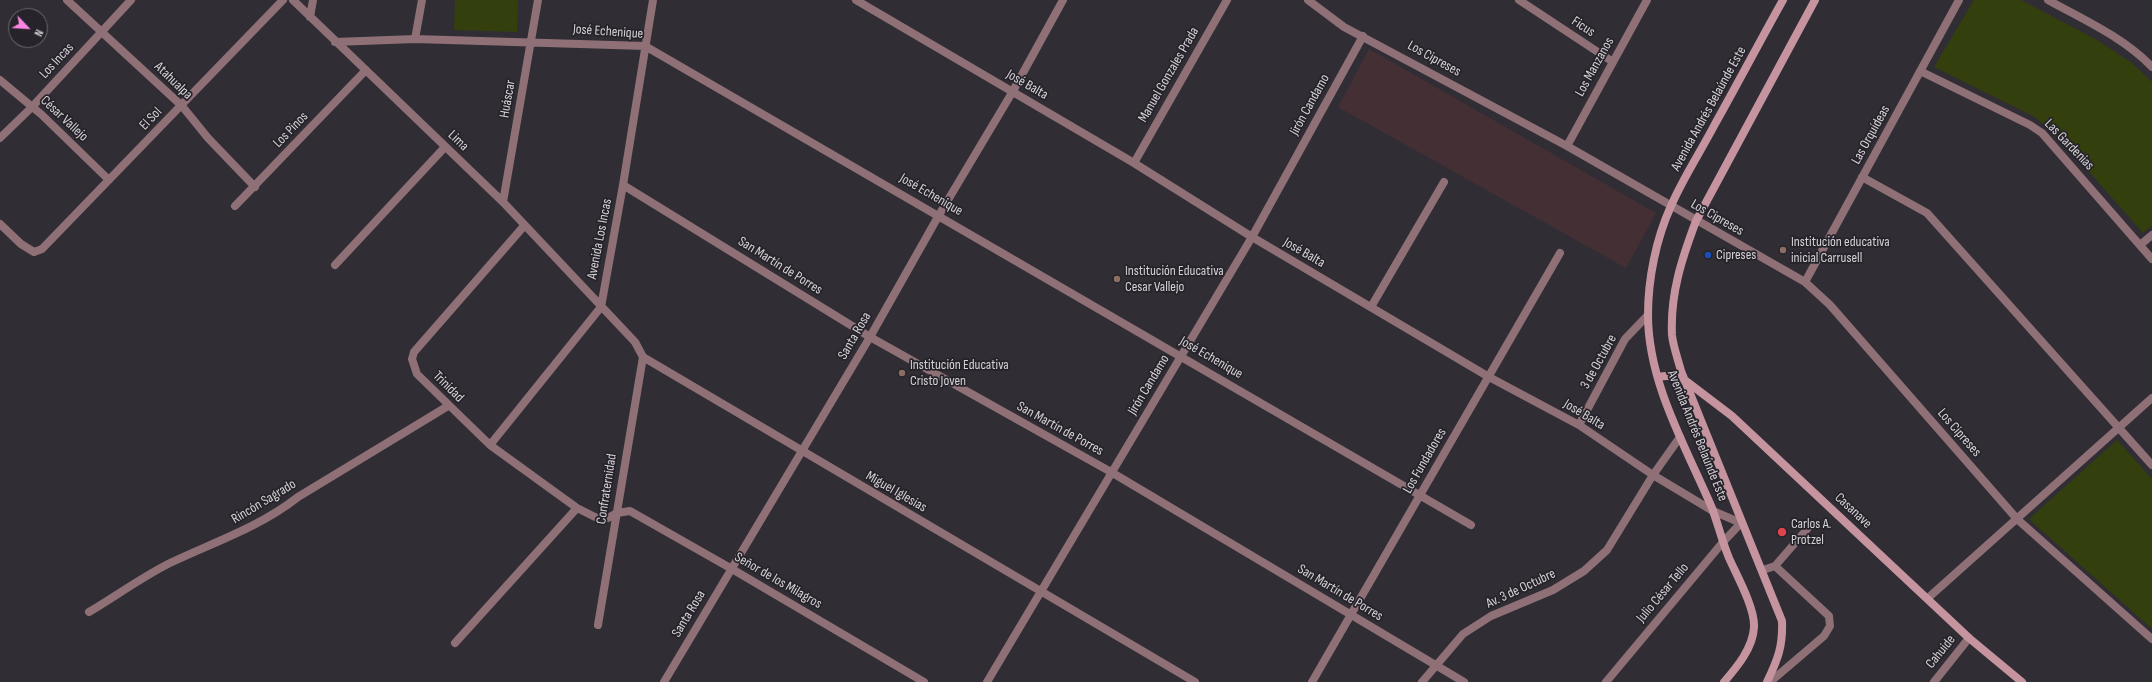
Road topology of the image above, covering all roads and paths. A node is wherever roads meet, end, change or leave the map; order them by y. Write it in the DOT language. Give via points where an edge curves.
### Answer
graph roads {
  1 [pos="67,0"];
  2 [pos="131,0"];
  3 [pos="283,0"];
  4 [pos="293,0"];
  5 [pos="313,0"];
  6 [pos="422,0"];
  7 [pos="538,0"];
  8 [pos="653,0"];
  9 [pos="856,0"];
  10 [pos="1063,0"];
  11 [pos="1227,0"];
  12 [pos="1308,0"];
  13 [pos="1519,0"];
  14 [pos="1647,0"];
  15 [pos="1783,0"];
  16 [pos="1815,0"];
  17 [pos="1959,0"];
  18 [pos="2048,0"];
  19 [pos="310,17"];
  20 [pos="101,31"];
  21 [pos="1363,36"];
  22 [pos="415,39"];
  23 [pos="531,41"];
  24 [pos="335,42"];
  25 [pos="645,46"];
  26 [pos="1613,62"];
  27 [pos="2152,67"];
  28 [pos="366,70"];
  29 [pos="1920,71"];
  30 [pos="0,80"];
  31 [pos="1012,91"];
  32 [pos="182,106"];
  33 [pos="32,107"];
  34 [pos="0,138"];
  35 [pos="1567,146"];
  36 [pos="445,147"];
  37 [pos="1134,162"];
  38 [pos="1862,177"];
  39 [pos="109,180"];
  40 [pos="1444,182"];
  41 [pos="623,185"];
  42 [pos="255,187"];
  43 [pos="503,202"];
  44 [pos="235,206"];
  45 [pos="1671,206"];
  46 [pos="939,215"];
  47 [pos="1696,221"];
  48 [pos="0,224"];
  49 [pos="524,226"];
  50 [pos="2152,235"];
  51 [pos="1252,237"];
  52 [pos="2140,246"];
  53 [pos="1560,253"];
  54 [pos="2152,259"];
  55 [pos="335,264"];
  56 [pos="1805,282"];
  57 [pos="600,306"];
  58 [pos="1370,307"];
  59 [pos="1648,315"];
  60 [pos="870,337"];
  61 [pos="1182,355"];
  62 [pos="643,357"];
  63 [pos="1489,377"];
  64 [pos="1658,377"];
  65 [pos="1686,381"];
  66 [pos="2152,398"];
  67 [pos="448,406"];
  68 [pos="1579,425"];
  69 [pos="2119,428"];
  70 [pos="1680,437"];
  71 [pos="490,446"];
  72 [pos="802,452"];
  73 [pos="2152,465"];
  74 [pos="1111,472"];
  75 [pos="1653,476"];
  76 [pos="1421,496"];
  77 [pos="577,508"];
  78 [pos="1713,511"];
  79 [pos="616,513"];
  80 [pos="2017,519"];
  81 [pos="1741,523"];
  82 [pos="1471,525"];
  83 [pos="1808,528"];
  84 [pos="1722,542"];
  85 [pos="1774,566"];
  86 [pos="732,569"];
  87 [pos="1763,570"];
  88 [pos="1042,592"];
  89 [pos="1928,598"];
  90 [pos="89,612"];
  91 [pos="1352,615"];
  92 [pos="598,625"];
  93 [pos="1969,638"];
  94 [pos="2152,638"];
  95 [pos="455,643"];
  96 [pos="1436,665"];
  97 [pos="664,682"];
  98 [pos="924,682"];
  99 [pos="987,682"];
  100 [pos="1195,682"];
  101 [pos="1312,682"];
  102 [pos="1422,682"];
  103 [pos="1464,682"];
  104 [pos="1606,682"];
  105 [pos="1724,682"];
  106 [pos="1767,682"];
  107 [pos="1770,682"];
  108 [pos="1934,682"];
  109 [pos="2022,682"];
  1 -- 20 [label="street, Atahualpa"];
  2 -- 20 [label="street, Los Incas"];
  3 -- 32 [label="street, El Sol"];
  4 -- 19 [label="street, Lima"];
  5 -- 19 [label="street"];
  6 -- 22 [label="street"];
  7 -- 23 [label="street, Huáscar"];
  8 -- 25 [label="street, Avenida Los Incas"];
  9 -- 31 [label="street, José Balta"];
  10 -- 31 [label="street, Santa Rosa"];
  11 -- 37 [label="street, Manuel Gonzales Prada"];
  12 -- 21 [label="street, Los Cipreses" via="1344,27"];
  13 -- 26 [label="street, Ficus"];
  14 -- 26 [label="street, Los Manzanos"];
  15 -- 45 [label="street, Avenida Andrés Belaúnde Este"];
  16 -- 47 [label="street, Avenida Andrés Belaúnde Este"];
  17 -- 29 [label="street, Las Orquídeas"];
  18 -- 27 [label="street" via="2128,45"];
  19 -- 24 [label="street, Lima"];
  20 -- 32 [label="street, Atahualpa"];
  20 -- 33 [label="street, Los Incas"];
  21 -- 35 [label="street, Los Cipreses"];
  21 -- 51 [label="street, Jirón Candamo"];
  22 -- 23 [label="street, José Echenique"];
  22 -- 24 [label="street, José Echenique"];
  23 -- 25 [label="street, José Echenique"];
  23 -- 43 [label="street, Huáscar"];
  24 -- 28 [label="street, Lima"];
  25 -- 41 [label="street, Avenida Los Incas"];
  25 -- 46 [label="street, José Echenique"];
  26 -- 35 [label="street, Los Manzanos"];
  28 -- 36 [label="street, Lima"];
  28 -- 42 [label="street, Los Pinos"];
  29 -- 38 [label="street, Las Orquídeas"];
  29 -- 52 [label="street, Las Gardenias" via="2042,133"];
  30 -- 33 [label="street, César Vallejo"];
  31 -- 37 [label="street, José Balta"];
  31 -- 46 [label="street, Santa Rosa"];
  32 -- 39 [label="street, El Sol"];
  32 -- 42 [label="street, Atahualpa" via="208,138"];
  33 -- 34 [label="street, Los Incas"];
  33 -- 39 [label="street, César Vallejo"];
  35 -- 45 [label="street, Los Cipreses"];
  36 -- 43 [label="street, Lima"];
  36 -- 55 [label="street"];
  37 -- 51 [label="street, José Balta"];
  38 -- 56 [label="street, Las Orquídeas"];
  38 -- 69 [label="street" via="1927,213"];
  39 -- 48 [label="street, El Sol" via="42,249 34,252 20,244"];
  40 -- 58 [label="street"];
  41 -- 57 [label="street, Avenida Los Incas"];
  41 -- 60 [label="street, San Martín de Porres"];
  42 -- 44 [label="street, Los Pinos"];
  43 -- 49 [label="street, Lima"];
  45 -- 47 [label="street, Los Cipreses"];
  45 -- 59 [label="street, Avenida Andrés Belaúnde Este" via="1658,244 1650,286"];
  46 -- 60 [label="street, Santa Rosa"];
  46 -- 61 [label="street, José Echenique"];
  47 -- 56 [label="street, Los Cipreses"];
  47 -- 65 [label="street, Avenida Andrés Belaúnde Este" via="1682,257 1672,297 1672,336"];
  49 -- 57 [label="street, Lima"];
  49 -- 67 [label="street, Trinidad" via="414,352 412,359 417,374"];
  50 -- 52 [label="street"];
  51 -- 58 [label="street, José Balta"];
  51 -- 61 [label="street, Jirón Candamo"];
  52 -- 54 [label="street, Las Gardenias"];
  53 -- 63 [label="street, Los Fundadores"];
  56 -- 80 [label="street, Los Cipreses" via="1830,305"];
  57 -- 62 [label="street, Miguel Iglesias" via="635,342"];
  57 -- 71 [label="street, Avenida Los Incas"];
  58 -- 63 [label="street, José Balta"];
  59 -- 64 [label="street, Avenida Andrés Belaúnde Este"];
  59 -- 68 [label="street, 3 de Octubre" via="1625,339"];
  60 -- 72 [label="street, Santa Rosa"];
  60 -- 74 [label="street, San Martín de Porres"];
  61 -- 74 [label="street, Jirón Candamo"];
  61 -- 76 [label="street, José Echenique"];
  62 -- 72 [label="street, Miguel Iglesias"];
  62 -- 79 [label="street, Confraternidad"];
  63 -- 68 [label="street, José Balta"];
  63 -- 76 [label="street, Los Fundadores"];
  64 -- 65 [label="street, Casanave" via="1677,376"];
  64 -- 70 [label="street, Avenida Andrés Belaúnde Este"];
  65 -- 81 [label="street, Avenida Andrés Belaúnde Este"];
  65 -- 89 [label="street, Casanave" via="1732,416"];
  66 -- 69 [label="street"];
  67 -- 71 [label="street, Trinidad"];
  67 -- 90 [label="street, Rincón Sagrado" via="284,508 245,530 169,564"];
  68 -- 75 [label="street, José Balta"];
  69 -- 73 [label="street"];
  69 -- 80 [label="street"];
  70 -- 75 [label="street, Av. 3 de Octubre"];
  70 -- 78 [label="street, Avenida Andrés Belaúnde Este"];
  71 -- 77 [label="street, Trinidad"];
  72 -- 86 [label="street, Santa Rosa"];
  72 -- 88 [label="street, Miguel Iglesias"];
  74 -- 88 [label="street, Jirón Candamo"];
  74 -- 91 [label="street, San Martín de Porres"];
  75 -- 78 [label="street, José Balta"];
  75 -- 96 [label="street, Av. 3 de Octubre" via="1607,550 1584,571 1553,590 1491,616 1463,634"];
  76 -- 82 [label="street, José Echenique"];
  76 -- 91 [label="street, Los Fundadores"];
  77 -- 79 [label="street, Trinidad" via="597,518 608,518"];
  77 -- 95 [label="street"];
  78 -- 81 [label="street, José Balta"];
  78 -- 84 [label="street, Avenida Andrés Belaúnde Este"];
  79 -- 86 [label="street, Señor de los Milagros" via="630,511"];
  79 -- 92 [label="street, Confraternidad"];
  80 -- 89 [label="street"];
  80 -- 94 [label="street, Los Cipreses"];
  81 -- 84 [label="street, Julio César Tello"];
  81 -- 87 [label="street, Avenida Andrés Belaúnde Este"];
  83 -- 85 [label="street"];
  84 -- 104 [label="street, Julio César Tello"];
  84 -- 105 [label="street, Avenida Andrés Belaúnde Este" via="1750,608 1754,625 1753,638"];
  85 -- 87 [label="street"];
  85 -- 107 [label="street" via="1829,616 1830,626 1824,636"];
  86 -- 97 [label="street, Santa Rosa"];
  86 -- 98 [label="street, Señor de los Milagros"];
  87 -- 106 [label="street, Avenida Andrés Belaúnde Este" via="1782,620 1782,642 1777,663"];
  88 -- 99 [label="street, Jirón Candamo"];
  88 -- 100 [label="street, Miguel Iglesias"];
  89 -- 93 [label="street, Casanave"];
  91 -- 96 [label="street, San Martín de Porres"];
  91 -- 101 [label="street, Los Fundadores"];
  93 -- 108 [label="street, Cahuide"];
  93 -- 109 [label="street, Casanave"];
  96 -- 102 [label="street, Av. 3 de Octubre"];
  96 -- 103 [label="street, San Martín de Porres"];
}
